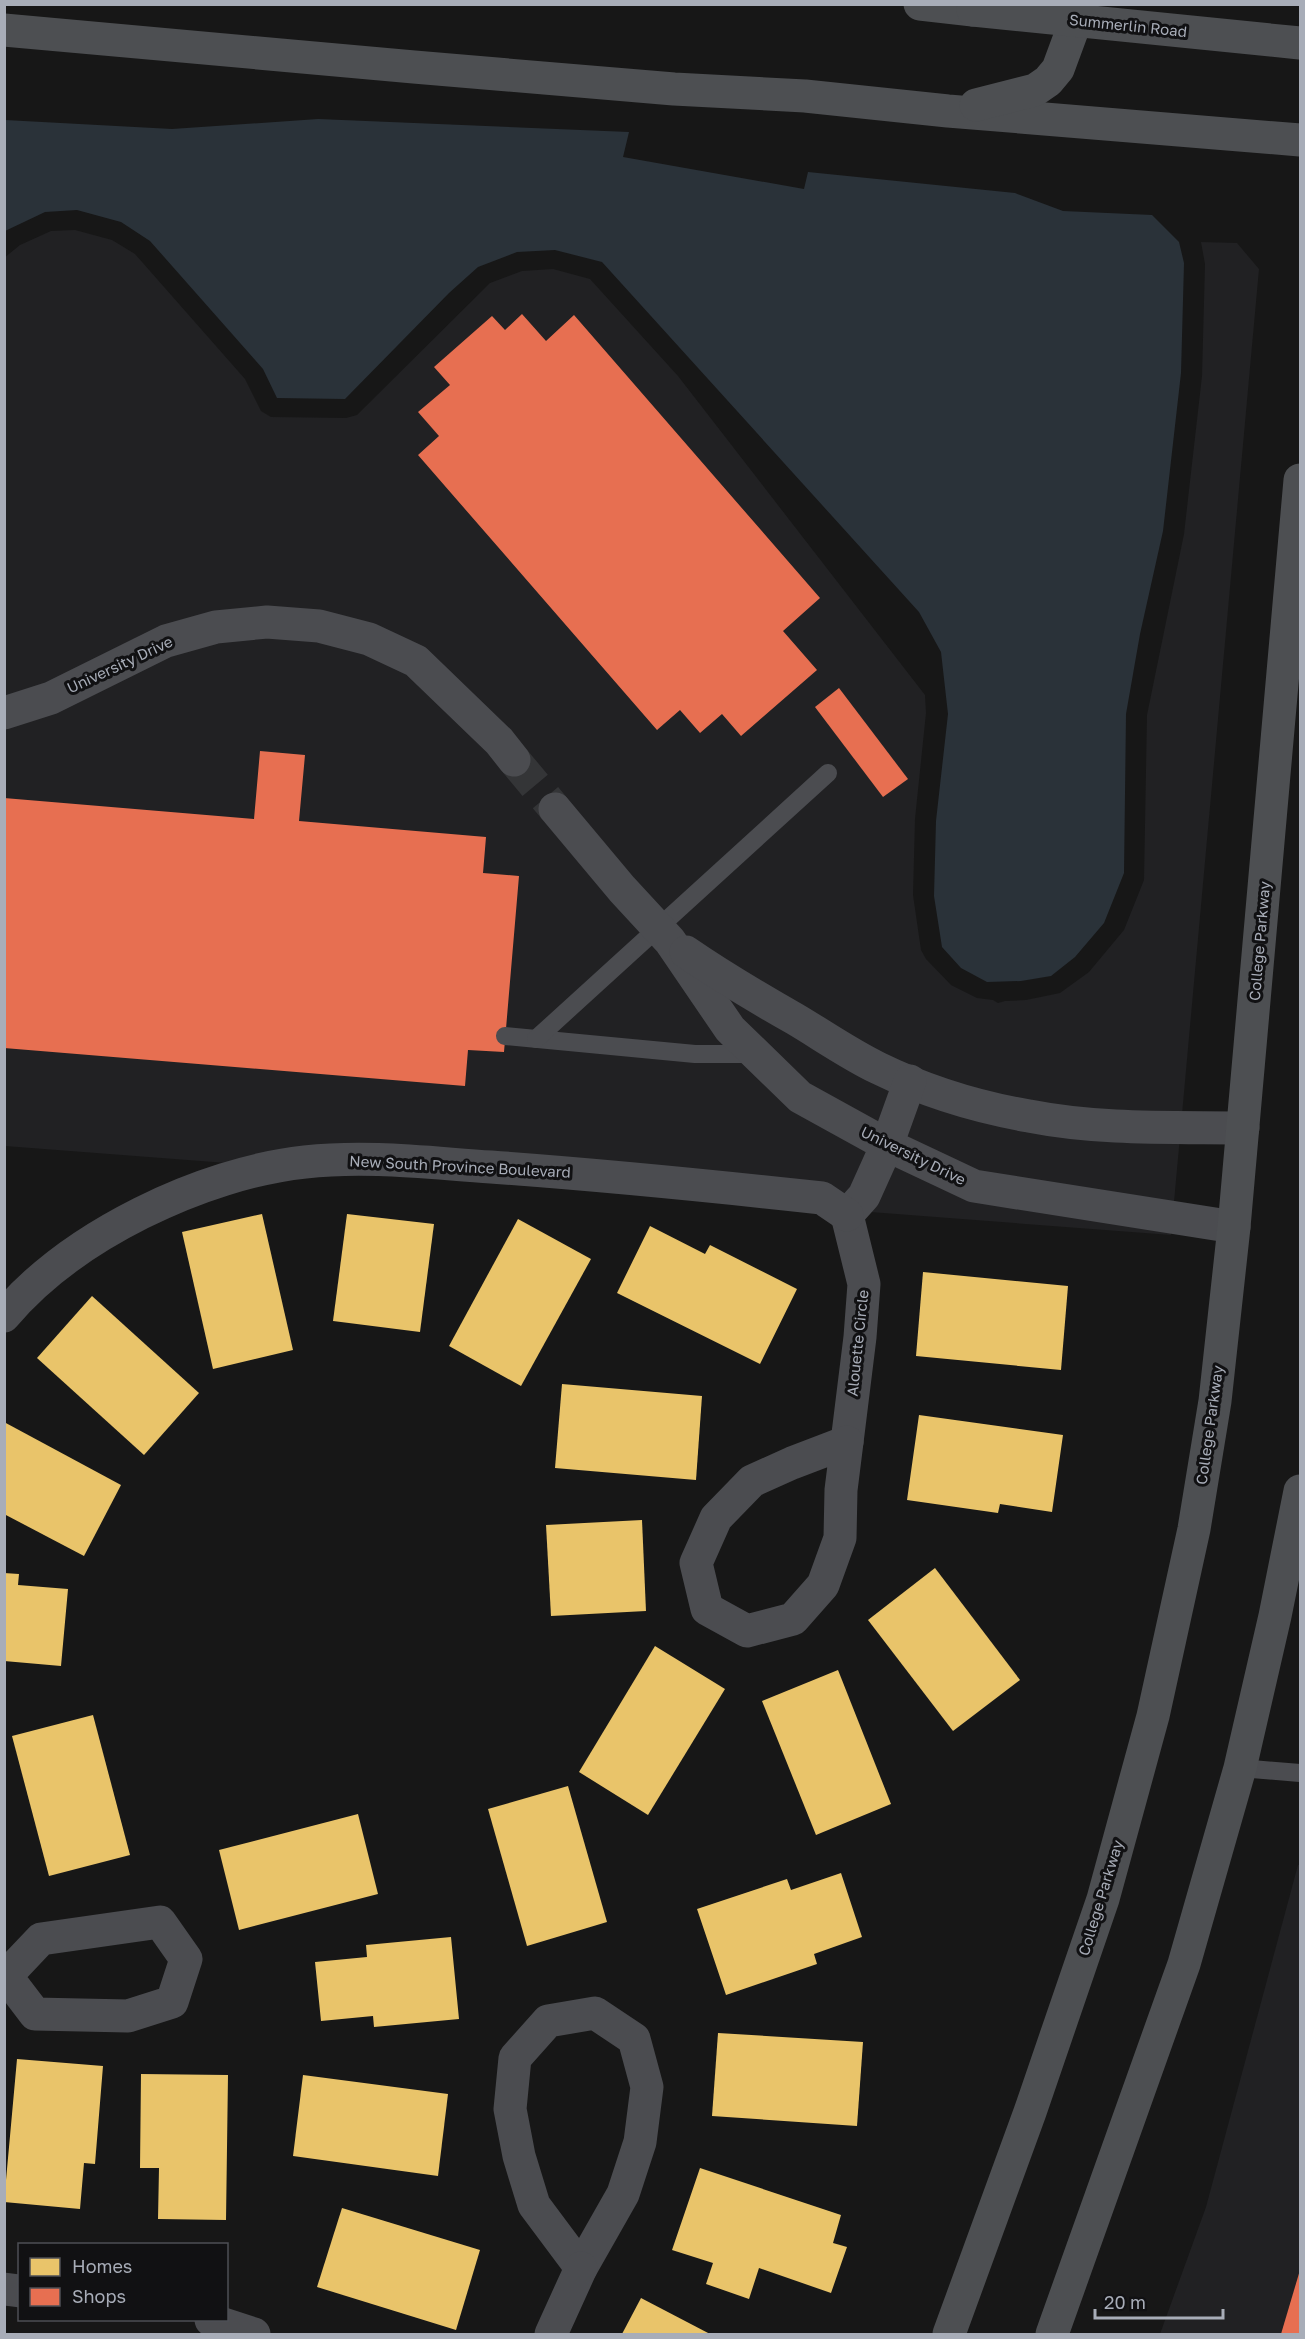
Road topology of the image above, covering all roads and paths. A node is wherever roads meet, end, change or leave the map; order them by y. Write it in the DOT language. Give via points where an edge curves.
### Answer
graph roads {
  1 [pos="920,4"];
  2 [pos="1082,4"];
  3 [pos="4,30"];
  4 [pos="1300,43"];
  5 [pos="948,111"];
  6 [pos="1300,140"];
  7 [pos="1300,480"];
  8 [pos="4,713"];
  9 [pos="514,760"];
  10 [pos="828,773"];
  11 [pos="555,809"];
  12 [pos="664,935"];
  13 [pos="505,1036"];
  14 [pos="536,1039"];
  15 [pos="755,1054"];
  16 [pos="910,1081"];
  17 [pos="1243,1128"];
  18 [pos="887,1145"];
  19 [pos="846,1215"];
  20 [pos="1234,1227"];
  21 [pos="4,1317"];
  22 [pos="847,1442"];
  23 [pos="1300,1491"];
  24 [pos="1240,1768"];
  25 [pos="1300,1773"];
  26 [pos="5,1976"];
  27 [pos="581,2268"];
  28 [pos="217,2321"];
  29 [pos="254,2334"];
  30 [pos="551,2334"];
  31 [pos="948,2334"];
  32 [pos="1052,2334"];
  1 -- 4 [label="main road, Summerlin Road, bridge"];
  2 -- 5 [label="main road" via="1058,69 1048,81 1035,90"];
  3 -- 5 [label="main road"];
  5 -- 6 [label="main road"];
  7 -- 17 [label="main road, College Parkway"];
  8 -- 9 [label="street, University Drive" via="51,698 166,641 216,627 267,622 319,626 369,639 416,661"];
  10 -- 12 [label="lane"];
  11 -- 12 [label="street, University Drive"];
  12 -- 14 [label="lane"];
  12 -- 15 [label="street, University Drive" via="730,1029"];
  12 -- 16 [label="street, University Drive" via="721,976 877,1068"];
  13 -- 14 [label="lane"];
  14 -- 15 [label="lane" via="695,1054"];
  15 -- 18 [label="street, University Drive" via="800,1097"];
  16 -- 17 [label="street, University Drive" via="981,1106 1069,1122"];
  16 -- 18 [label="street"];
  17 -- 20 [label="main road, College Parkway"];
  18 -- 19 [label="street" via="864,1196"];
  18 -- 20 [label="street, University Drive" via="974,1186"];
  19 -- 21 [label="street, New South Province Boulevard" via="822,1198 570,1173 364,1158 304,1162 245,1174 188,1193 128,1220 51,1269"];
  19 -- 22 [label="street, Alouette Circle" via="864,1284"];
  20 -- 31 [label="main road, College Parkway" via="1212,1424 1194,1529 1153,1716 1103,1899"];
  22 -- 22 [label="street, Alouette Circle" via="840,1538 823,1585 793,1619 747,1631 706,1609 696,1563 716,1518 752,1481"];
  23 -- 24 [label="main road"];
  24 -- 25 [label="lane"];
  24 -- 32 [label="main road" via="1184,1964"];
  26 -- 26 [label="street" via="35,2014 128,2016 172,2002 186,1959 160,1922 41,1939"];
  27 -- 27 [label="street" via="534,2205 510,2109 515,2058 541,2028 548,2021 596,2013 634,2039 647,2087 640,2142 623,2194"];
  27 -- 30 [label="street"];
  28 -- 29 [label="street"];
}
